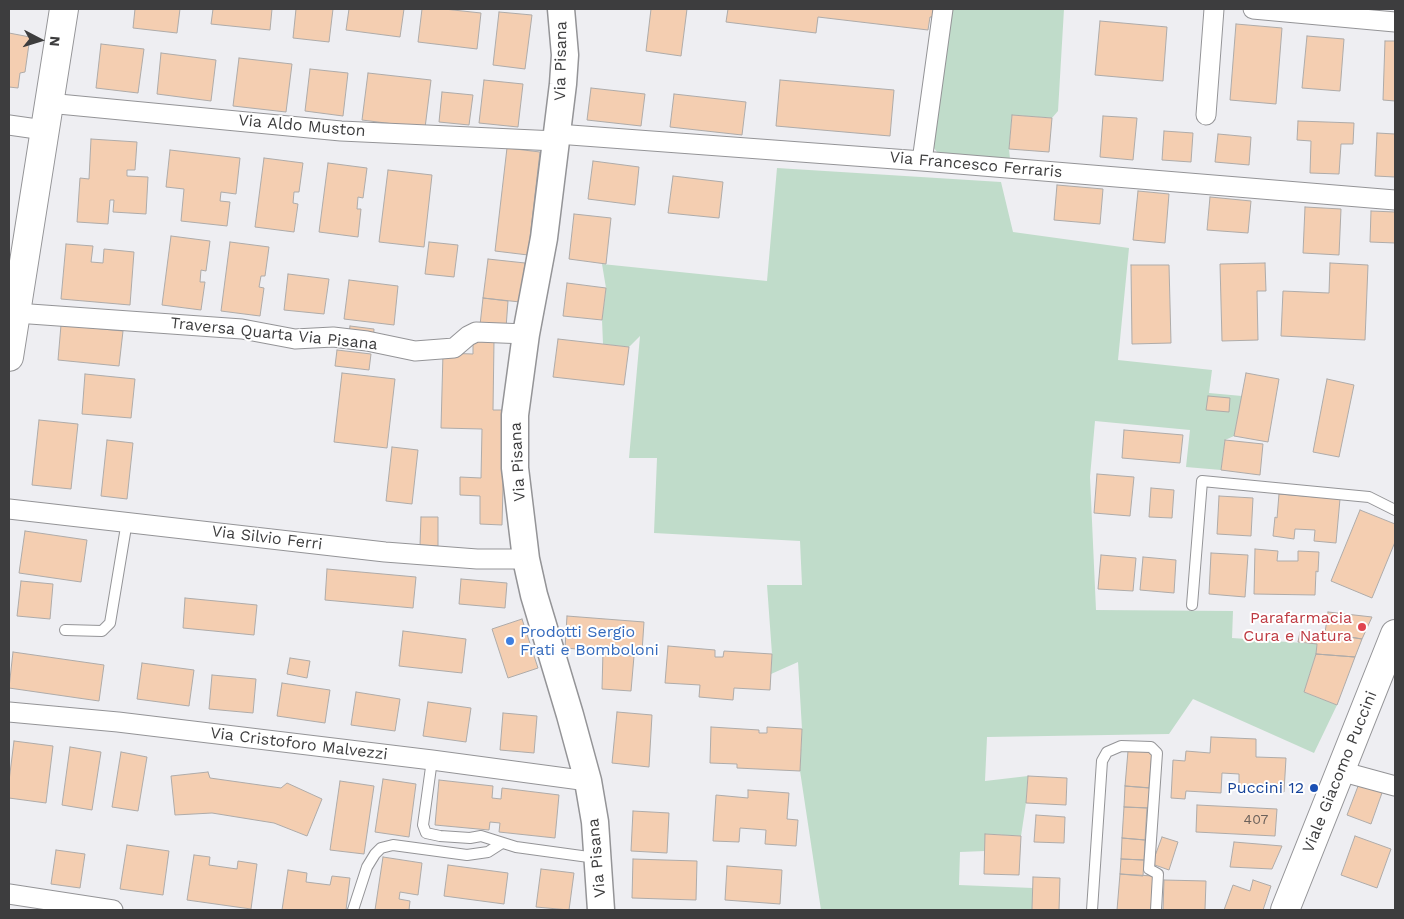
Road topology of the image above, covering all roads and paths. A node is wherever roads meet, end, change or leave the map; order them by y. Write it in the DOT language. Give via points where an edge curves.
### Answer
graph roads {
  1 [pos="64,9"];
  2 [pos="561,9"];
  3 [pos="944,9"];
  4 [pos="1214,9"];
  5 [pos="1253,9"];
  6 [pos="1395,22"];
  7 [pos="48,103"];
  8 [pos="1206,114"];
  9 [pos="9,125"];
  10 [pos="44,130"];
  11 [pos="557,137"];
  12 [pos="922,161"];
  13 [pos="1395,200"];
  14 [pos="15,267"];
  15 [pos="16,313"];
  16 [pos="526,334"];
  17 [pos="9,357"];
  18 [pos="9,508"];
  19 [pos="1395,510"];
  20 [pos="127,521"];
  21 [pos="526,559"];
  22 [pos="1192,606"];
  23 [pos="65,630"];
  24 [pos="1392,650"];
  25 [pos="9,712"];
  26 [pos="432,760"];
  27 [pos="1340,771"];
  28 [pos="588,782"];
  29 [pos="1395,786"];
  30 [pos="502,843"];
  31 [pos="598,858"];
  32 [pos="9,894"];
  33 [pos="113,910"];
  34 [pos="353,910"];
  35 [pos="601,910"];
  36 [pos="1092,910"];
  37 [pos="1156,910"];
  38 [pos="1284,910"];
  1 -- 7 [label="main road"];
  2 -- 11 [label="main road, Via Pisana" via="564,55"];
  3 -- 12 [label="street"];
  4 -- 8 [label="street"];
  5 -- 6 [label="street"];
  7 -- 10 [label="main road"];
  7 -- 11 [label="street, Via Aldo Muston" via="341,131"];
  9 -- 10 [label="street"];
  10 -- 14 [label="main road"];
  11 -- 12 [label="street, Via Francesco Ferraris"];
  11 -- 16 [label="main road, Via Pisana" via="544,238"];
  12 -- 13 [label="street, Via Francesco Ferraris"];
  14 -- 15 [label="main road"];
  15 -- 16 [label="street, Traversa Quarta Via Pisana" via="242,329 295,339 334,337 415,351 454,348 476,332"];
  15 -- 17 [label="main road"];
  16 -- 21 [label="main road, Via Pisana" via="514,441"];
  18 -- 20 [label="street, Via Silvio Ferri"];
  19 -- 22 [label="lane" via="1369,497 1202,482"];
  20 -- 21 [label="street, Via Silvio Ferri" via="385,552"];
  20 -- 23 [label="lane" via="110,623 102,631"];
  21 -- 28 [label="main road, Via Pisana"];
  24 -- 27 [label="main road, Viale Giacomo Puccini"];
  25 -- 26 [label="street, Via Cristoforo Malvezzi"];
  26 -- 28 [label="street, Via Cristoforo Malvezzi"];
  26 -- 30 [label="lane" via="423,825 426,833 470,838 481,836"];
  27 -- 29 [label="street"];
  27 -- 38 [label="main road, Viale Giacomo Puccini"];
  28 -- 31 [label="main road, Via Pisana"];
  30 -- 31 [label="lane"];
  30 -- 34 [label="lane" via="488,852 468,855 393,845 382,848 367,867"];
  31 -- 35 [label="main road, Via Pisana"];
  32 -- 33 [label="street"];
  36 -- 37 [label="lane" via="1102,761 1107,752 1121,746 1151,746 1157,753 1149,869 1158,874"];
}
